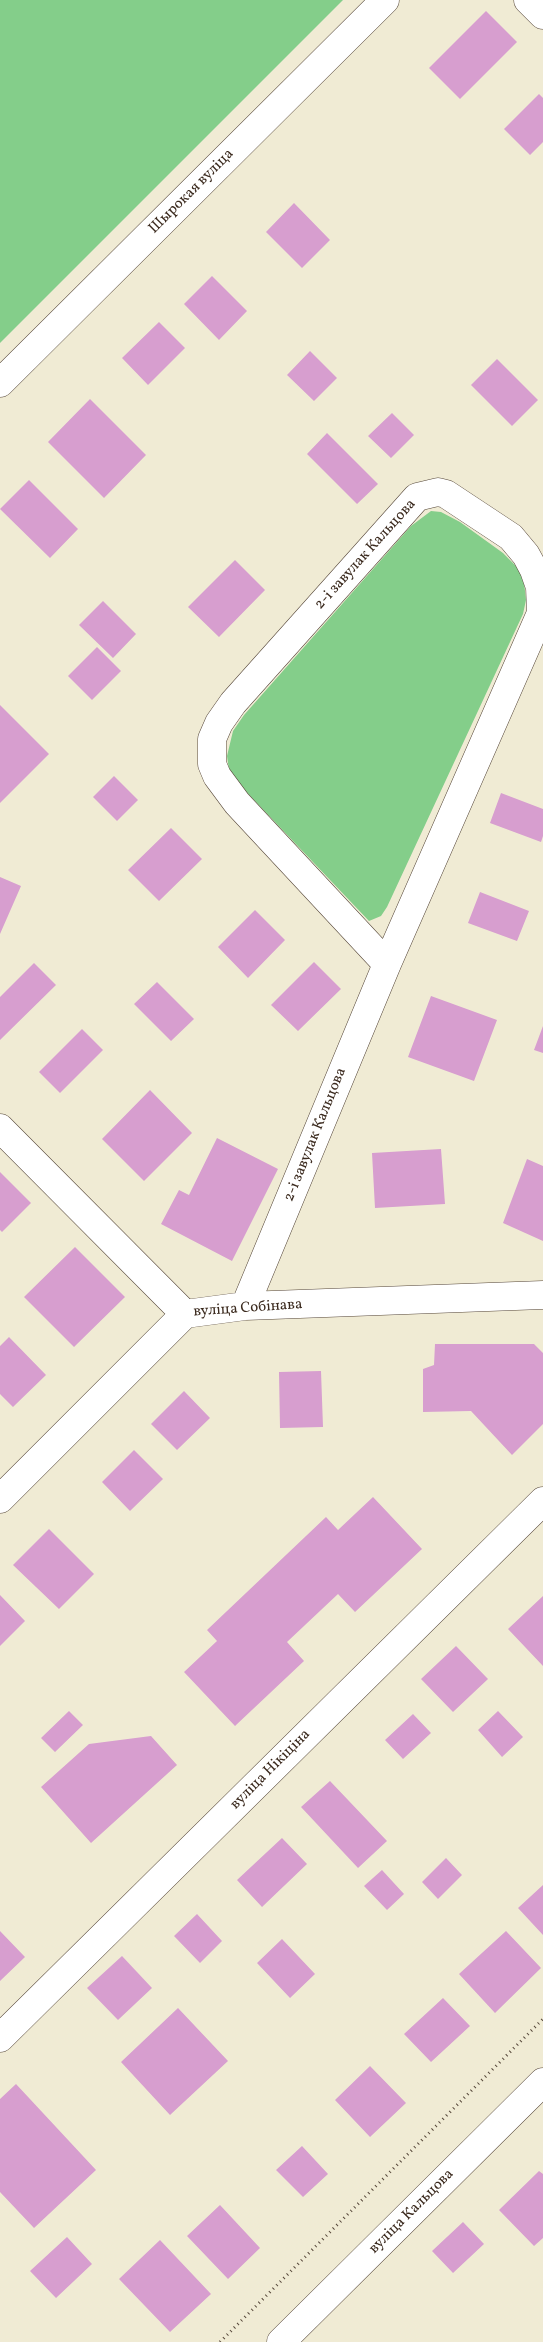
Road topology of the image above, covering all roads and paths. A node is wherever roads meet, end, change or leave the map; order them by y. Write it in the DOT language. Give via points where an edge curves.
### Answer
graph roads {
  1 [pos="385,0"];
  2 [pos="528,0"];
  3 [pos="543,15"];
  4 [pos="0,383"];
  5 [pos="387,964"];
  6 [pos="0,1128"];
  7 [pos="543,1295"];
  8 [pos="246,1306"];
  9 [pos="185,1314"];
  10 [pos="0,1499"];
  11 [pos="543,1501"];
  12 [pos="543,2019"];
  13 [pos="0,2038"];
  14 [pos="543,2082"];
  15 [pos="220,2342"];
  16 [pos="281,2342"];
  1 -- 4 [label="street, Шырокая вуліца"];
  2 -- 3 [label="street"];
  5 -- 5 [label="street, 2-і завулак Кальцова" via="236,802 212,764 212,739 233,703 417,497 438,492 511,537 534,570 540,587 541,612"];
  5 -- 8 [label="street, 2-і завулак Кальцова"];
  6 -- 9 [label="street, вуліца Собінава"];
  7 -- 8 [label="street, вуліца Собінава"];
  8 -- 9 [label="street, вуліца Собінава"];
  9 -- 10 [label="street"];
  11 -- 13 [label="street, вуліца Нікіціна"];
  12 -- 15 [label="path"];
  14 -- 16 [label="street, вуліца Кальцова"];
}
